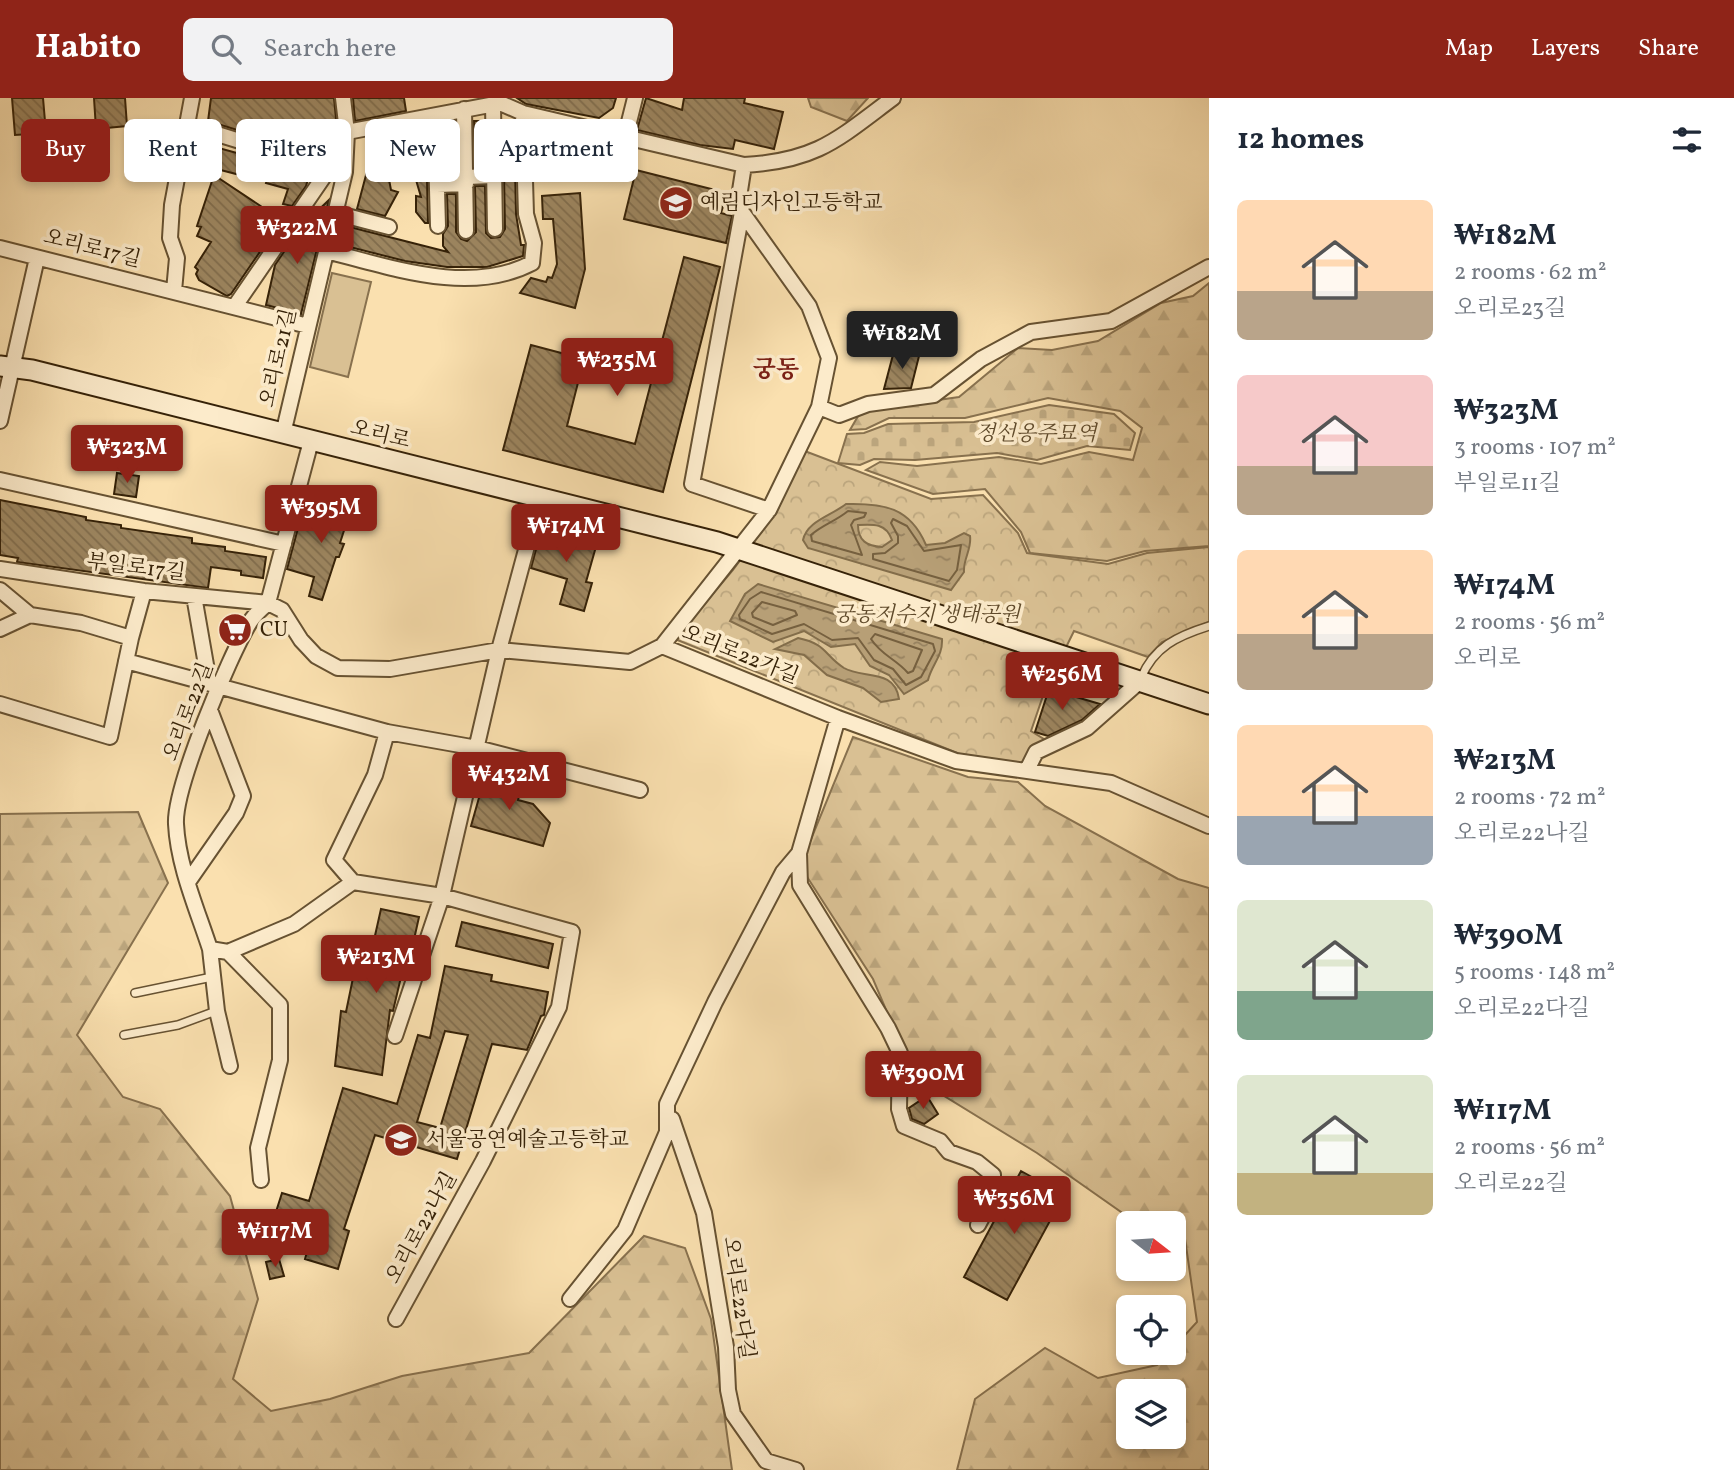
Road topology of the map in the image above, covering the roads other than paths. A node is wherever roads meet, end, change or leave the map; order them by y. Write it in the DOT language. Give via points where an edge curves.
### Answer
graph roads {
  1 [pos="192,98"];
  2 [pos="343,98"];
  3 [pos="635,98"];
  4 [pos="893,98"];
  5 [pos="498,102"];
  6 [pos="464,109"];
  7 [pos="523,113"];
  8 [pos="435,116"];
  9 [pos="189,119"];
  10 [pos="345,119"];
  11 [pos="435,119"];
  12 [pos="547,119"];
  13 [pos="630,119"];
  14 [pos="351,131"];
  15 [pos="638,141"];
  16 [pos="744,165"];
  17 [pos="474,179"];
  18 [pos="465,180"];
  19 [pos="177,182"];
  20 [pos="320,182"];
  21 [pos="343,182"];
  22 [pos="437,182"];
  23 [pos="494,182"];
  24 [pos="437,185"];
  25 [pos="742,212"];
  26 [pos="335,213"];
  27 [pos="438,226"];
  28 [pos="389,227"];
  29 [pos="495,229"];
  30 [pos="466,230"];
  31 [pos="0,248"];
  32 [pos="326,251"];
  33 [pos="37,258"];
  34 [pos="1209,267"];
  35 [pos="174,291"];
  36 [pos="235,306"];
  37 [pos="308,326"];
  38 [pos="6,366"];
  39 [pos="819,407"];
  40 [pos="0,421"];
  41 [pos="283,434"];
  42 [pos="311,441"];
  43 [pos="0,480"];
  44 [pos="540,498"];
  45 [pos="769,510"];
  46 [pos="284,544"];
  47 [pos="736,548"];
  48 [pos="0,569"];
  49 [pos="0,590"];
  50 [pos="144,591"];
  51 [pos="194,596"];
  52 [pos="268,603"];
  53 [pos="30,615"];
  54 [pos="1209,626"];
  55 [pos="0,629"];
  56 [pos="131,638"];
  57 [pos="662,646"];
  58 [pos="499,650"];
  59 [pos="126,661"];
  60 [pos="1139,682"];
  61 [pos="214,683"];
  62 [pos="0,704"];
  63 [pos="1209,704"];
  64 [pos="210,710"];
  65 [pos="838,718"];
  66 [pos="387,733"];
  67 [pos="477,748"];
  68 [pos="1027,770"];
  69 [pos="640,790"];
  70 [pos="1209,826"];
  71 [pos="799,853"];
  72 [pos="188,882"];
  73 [pos="353,882"];
  74 [pos="442,897"];
  75 [pos="210,948"];
  76 [pos="228,952"];
  77 [pos="212,977"];
  78 [pos="135,993"];
  79 [pos="217,1010"];
  80 [pos="124,1035"];
  81 [pos="395,1036"];
  82 [pos="230,1066"];
  83 [pos="667,1104"];
  84 [pos="261,1180"];
  85 [pos="978,1225"];
  86 [pos="570,1299"];
  87 [pos="396,1319"];
  88 [pos="796,1470"];
  1 -- 9 [label="street, 오리로17길"];
  2 -- 10 [label="street, 오리로21길"];
  3 -- 13 [label="street"];
  4 -- 16 [label="street" via="826,148 781,163"];
  5 -- 6 [label="street"];
  5 -- 7 [label="street"];
  6 -- 8 [label="street"];
  6 -- 18 [label="street"];
  7 -- 12 [label="street"];
  7 -- 32 [label="street" via="532,263 510,275 439,278"];
  8 -- 11 [label="street"];
  8 -- 14 [label="street"];
  15 -- 16 [label="street"];
  16 -- 25 [label="street" via="739,197"];
  17 -- 18 [label="street"];
  18 -- 24 [label="street"];
  18 -- 30 [label="street"];
  19 -- 35 [label="street, 오리로17길" via="170,239 177,258"];
  20 -- 36 [label="street"];
  21 -- 26 [label="street, 오리로21길"];
  22 -- 24 [label="street"];
  23 -- 29 [label="street"];
  24 -- 27 [label="street"];
  25 -- 39 [label="street" via="809,306 829,358"];
  25 -- 45 [label="street" via="692,484"];
  26 -- 28 [label="street"];
  26 -- 32 [label="street, 오리로21길"];
  31 -- 33 [label="street, 오리로17길"];
  32 -- 37 [label="street, 오리로21길"];
  33 -- 35 [label="street, 오리로17길"];
  33 -- 38 [label="street"];
  34 -- 39 [label="street" via="1111,321 1031,332 981,359 934,395 867,404 839,415"];
  35 -- 36 [label="street, 오리로17길"];
  36 -- 37 [label="street, 오리로17길"];
  37 -- 41 [label="street, 오리로21길"];
  38 -- 40 [label="street"];
  38 -- 41 [label="main road, 오리로"];
  39 -- 45 [label="street"];
  41 -- 42 [label="main road, 오리로"];
  42 -- 44 [label="main road, 오리로"];
  42 -- 46 [label="street, 오리로22길"];
  43 -- 46 [label="street"];
  44 -- 47 [label="main road, 오리로"];
  44 -- 58 [label="street"];
  45 -- 47 [label="street"];
  46 -- 52 [label="street, 오리로22길"];
  47 -- 57 [label="street"];
  47 -- 60 [label="main road, 오리로"];
  48 -- 50 [label="street, 부일로17길"];
  49 -- 53 [label="street"];
  50 -- 51 [label="street, 부일로17길"];
  50 -- 56 [label="street"];
  51 -- 52 [label="street, 부일로17길"];
  51 -- 61 [label="street"];
  52 -- 58 [label="street, 오리로22가길" via="282,610 316,656 338,668 390,669"];
  52 -- 61 [label="street, 오리로22길" via="250,621"];
  53 -- 55 [label="street"];
  53 -- 56 [label="street" via="81,623"];
  54 -- 60 [label="lane" via="1163,645"];
  56 -- 59 [label="street"];
  57 -- 58 [label="street, 오리로22가길" via="630,662"];
  57 -- 65 [label="street, 오리로22가길"];
  58 -- 67 [label="street"];
  59 -- 61 [label="street"];
  59 -- 62 [label="street" via="110,737"];
  60 -- 63 [label="main road, 오리로"];
  60 -- 68 [label="street" via="1087,728 1036,751"];
  61 -- 64 [label="street, 오리로22길"];
  61 -- 66 [label="street"];
  64 -- 72 [label="street, 오리로22길" via="179,800 176,823"];
  64 -- 72 [label="street" via="243,796"];
  65 -- 68 [label="street, 오리로22가길" via="956,761"];
  65 -- 71 [label="street"];
  66 -- 67 [label="street"];
  66 -- 73 [label="street" via="375,775 334,860"];
  67 -- 69 [label="street"];
  67 -- 74 [label="street"];
  68 -- 70 [label="street, 오리로22가길" via="1111,783"];
  71 -- 83 [label="street" via="783,872"];
  71 -- 85 [label="street" via="800,885 900,1053 899,1109 904,1126 940,1141 950,1152 977,1162 993,1175 987,1208"];
  72 -- 75 [label="street, 오리로22길"];
  73 -- 74 [label="street, 오리로22나길"];
  73 -- 76 [label="street" via="294,924"];
  74 -- 81 [label="street"];
  74 -- 87 [label="street, 오리로22나길" via="572,932 559,1007 483,1161"];
  75 -- 76 [label="street"];
  75 -- 77 [label="street, 오리로22길"];
  76 -- 84 [label="street" via="280,1005 281,1060 258,1148"];
  77 -- 78 [label="lane"];
  77 -- 79 [label="street, 오리로22길"];
  79 -- 80 [label="lane" via="178,1025"];
  79 -- 82 [label="street, 오리로22길"];
  83 -- 86 [label="street" via="667,1132 625,1230"];
  83 -- 88 [label="street, 오리로22다길" via="704,1213 733,1414 766,1461"];
}
